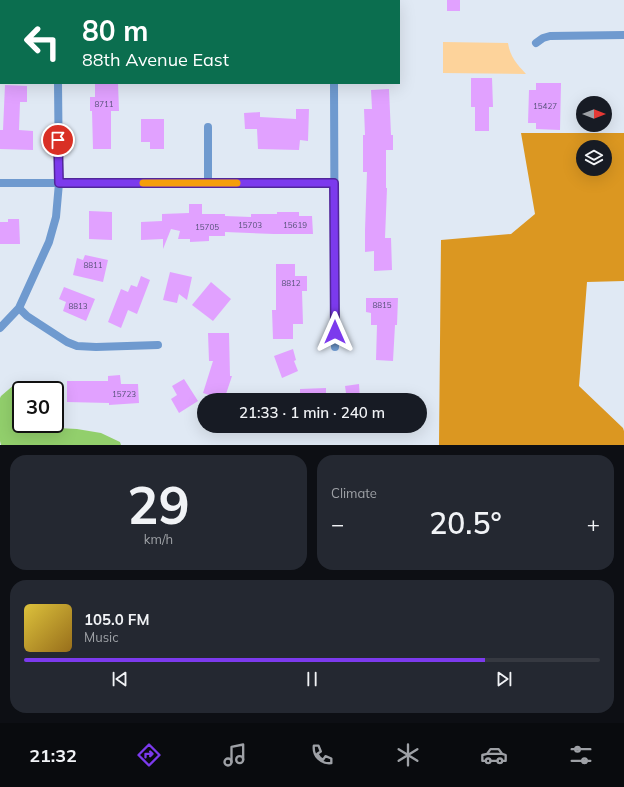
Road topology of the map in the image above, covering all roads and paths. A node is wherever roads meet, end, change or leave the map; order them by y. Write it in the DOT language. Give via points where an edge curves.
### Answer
graph roads {
  1 [pos="624,35"];
  2 [pos="536,43"];
  3 [pos="58,84"];
  4 [pos="334,84"];
  5 [pos="208,127"];
  6 [pos="0,183"];
  7 [pos="59,183"];
  8 [pos="208,183"];
  9 [pos="334,183"];
  10 [pos="19,308"];
  11 [pos="0,328"];
  12 [pos="158,345"];
  13 [pos="335,348"];
  1 -- 2 [label="street" via="554,36 543,38"];
  3 -- 7 [label="street"];
  4 -- 9 [label="street"];
  5 -- 8 [label="street"];
  6 -- 7 [label="street"];
  7 -- 8 [label="street"];
  7 -- 10 [label="street" via="56,217 49,242"];
  8 -- 9 [label="street"];
  9 -- 13 [label="street"];
  10 -- 11 [label="street"];
  10 -- 12 [label="street" via="27,316 77,346"];
}
